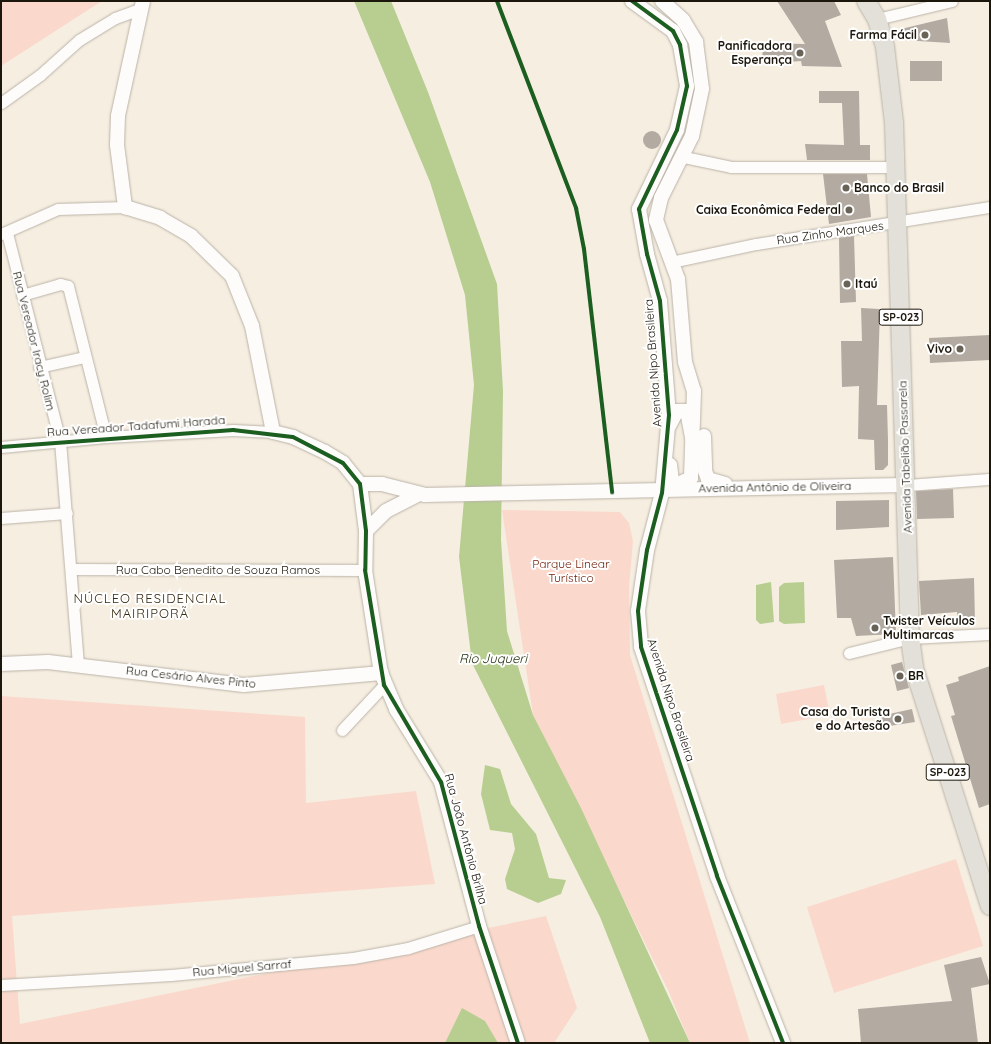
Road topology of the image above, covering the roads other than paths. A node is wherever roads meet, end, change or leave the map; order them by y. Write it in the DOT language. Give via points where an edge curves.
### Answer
graph roads {
  1 [pos="632,1"];
  2 [pos="662,1"];
  3 [pos="866,1"];
  4 [pos="952,1"];
  5 [pos="142,5"];
  6 [pos="877,19"];
  7 [pos="1,103"];
  8 [pos="684,157"];
  9 [pos="896,167"];
  10 [pos="125,207"];
  11 [pos="990,207"];
  12 [pos="898,223"];
  13 [pos="4,233"];
  14 [pos="671,262"];
  15 [pos="22,295"];
  16 [pos="85,357"];
  17 [pos="39,367"];
  18 [pos="694,391"];
  19 [pos="668,428"];
  20 [pos="273,432"];
  21 [pos="106,437"];
  22 [pos="60,441"];
  23 [pos="1,446"];
  24 [pos="695,453"];
  25 [pos="990,479"];
  26 [pos="360,484"];
  27 [pos="906,485"];
  28 [pos="733,486"];
  29 [pos="662,493"];
  30 [pos="421,495"];
  31 [pos="67,512"];
  32 [pos="1,518"];
  33 [pos="366,531"];
  34 [pos="72,569"];
  35 [pos="365,570"];
  36 [pos="990,634"];
  37 [pos="910,638"];
  38 [pos="849,653"];
  39 [pos="1,664"];
  40 [pos="78,665"];
  41 [pos="382,679"];
  42 [pos="342,730"];
  43 [pos="990,906"];
  44 [pos="479,926"];
  45 [pos="1,985"];
  46 [pos="518,1043"];
  47 [pos="783,1043"];
  1 -- 19 [label="street, Avenida Nipo Brasileira" via="673,31 680,45 687,86 677,130 639,209 641,231 660,301"];
  2 -- 8 [label="street" via="691,31 699,61 700,107"];
  3 -- 6 [label="main road, Avenida Tabelião Passarela / SP-023"];
  4 -- 6 [label="street"];
  5 -- 7 [label="street" via="79,40 40,75"];
  5 -- 10 [label="street" via="118,116 117,145"];
  6 -- 9 [label="main road, Avenida Tabelião Passarela / SP-023" via="889,73"];
  8 -- 9 [label="street" via="731,167"];
  8 -- 14 [label="street" via="661,198 657,213 659,234"];
  9 -- 12 [label="main road, Avenida Tabelião Passarela / SP-023"];
  10 -- 13 [label="street" via="58,209 40,214"];
  10 -- 20 [label="street" via="160,218 191,236 232,276 252,326"];
  11 -- 12 [label="street, Rua Zinho Marques"];
  12 -- 14 [label="street, Rua Zinho Marques" via="749,245"];
  12 -- 27 [label="main road, Avenida Tabelião Passarela / SP-023"];
  13 -- 15 [label="street, Rua Vereador Iracy Rolim"];
  14 -- 18 [label="street" via="678,279 685,362"];
  15 -- 16 [label="street" via="60,284 68,286"];
  15 -- 17 [label="street, Rua Vereador Iracy Rolim"];
  16 -- 17 [label="street"];
  16 -- 21 [label="street"];
  17 -- 22 [label="street, Rua Vereador Iracy Rolim"];
  18 -- 24 [label="street"];
  18 -- 28 [label="street" via="704,419 704,471 708,479"];
  19 -- 24 [label="street" via="676,411 687,411"];
  19 -- 24 [label="street" via="672,480 678,484 691,478"];
  19 -- 29 [label="street, Avenida Nipo Brasileira"];
  20 -- 21 [label="street, Rua Vereador Tadafumi Harada" via="233,430"];
  20 -- 26 [label="street" via="293,436 325,452 343,464"];
  21 -- 22 [label="street, Rua Vereador Tadafumi Harada"];
  22 -- 23 [label="street, Rua Vereador Tadafumi Harada"];
  22 -- 31 [label="street, Rua Vereador Iracy Rolim"];
  25 -- 27 [label="street, Avenida Antônio de Oliveira"];
  26 -- 30 [label="street, Avenida Antônio de Oliveira" via="382,484"];
  26 -- 33 [label="street, Rua João Antônio Brilha"];
  27 -- 28 [label="street, Avenida Antônio de Oliveira"];
  27 -- 37 [label="main road, Avenida Tabelião Passarela / SP-023"];
  28 -- 29 [label="street, Avenida Antônio de Oliveira"];
  29 -- 30 [label="street, Avenida Antônio de Oliveira"];
  29 -- 47 [label="street, Avenida Nipo Brasileira" via="647,550 638,611 641,647 718,876"];
  30 -- 33 [label="street, Avenida Antônio de Oliveira" via="386,511"];
  31 -- 32 [label="street"];
  31 -- 34 [label="street, Rua Vereador Iracy Rolim"];
  33 -- 35 [label="street, Rua João Antônio Brilha"];
  34 -- 35 [label="street, Rua Cabo Benedito de Souza Ramos"];
  34 -- 40 [label="street, Rua Vereador Iracy Rolim"];
  35 -- 41 [label="street, Rua João Antônio Brilha"];
  36 -- 37 [label="street"];
  37 -- 38 [label="street"];
  37 -- 43 [label="main road, Avenida Tabelião Passarela / SP-023" via="914,668"];
  39 -- 40 [label="street, Rua Cesário Alves Pinto" via="23,661"];
  40 -- 41 [label="street, Rua Cesário Alves Pinto" via="244,685"];
  41 -- 42 [label="street"];
  41 -- 44 [label="street, Rua João Antônio Brilha" via="406,727 436,769"];
  44 -- 45 [label="street, Rua Miguel Sarraf" via="408,948 353,958 171,975"];
  44 -- 46 [label="street, Rua João Antônio Brilha"];
}
